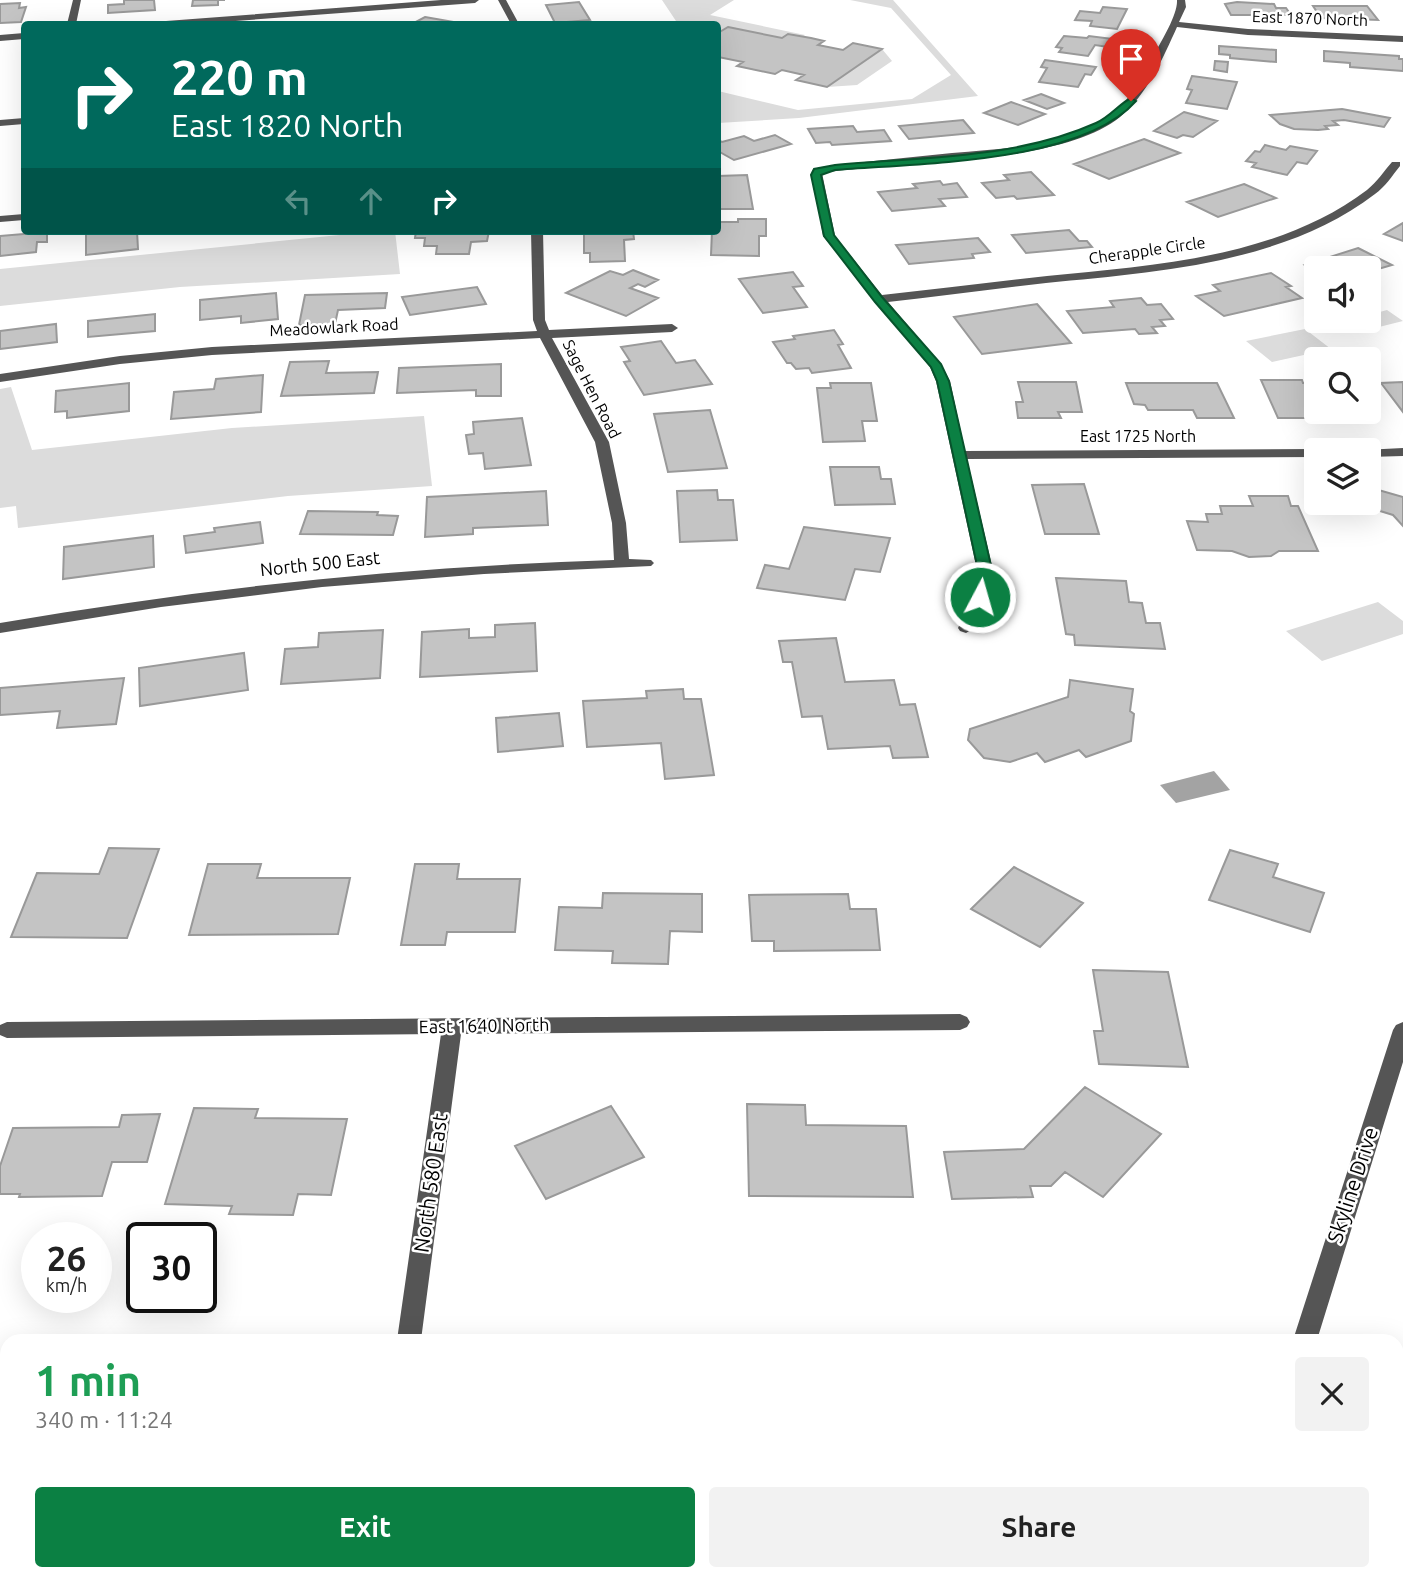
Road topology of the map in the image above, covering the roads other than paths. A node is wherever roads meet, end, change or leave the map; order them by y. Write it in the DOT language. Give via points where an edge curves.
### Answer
graph roads {
  1 [pos="77,0"];
  2 [pos="294,0"];
  3 [pos="475,0"];
  4 [pos="502,0"];
  5 [pos="1181,0"];
  6 [pos="298,14"];
  7 [pos="72,21"];
  8 [pos="206,21"];
  9 [pos="512,21"];
  10 [pos="1173,24"];
  11 [pos="21,36"];
  12 [pos="0,38"];
  13 [pos="1403,39"];
  14 [pos="21,121"];
  15 [pos="0,123"];
  16 [pos="1396,164"];
  17 [pos="21,217"];
  18 [pos="0,219"];
  19 [pos="537,235"];
  20 [pos="878,299"];
  21 [pos="672,328"];
  22 [pos="544,334"];
  23 [pos="0,378"];
  24 [pos="1403,452"];
  25 [pos="1304,453"];
  26 [pos="1381,453"];
  27 [pos="960,454"];
  28 [pos="646,563"];
  29 [pos="621,564"];
  30 [pos="0,628"];
  31 [pos="965,628"];
  32 [pos="960,1022"];
  33 [pos="452,1026"];
  34 [pos="7,1030"];
  35 [pos="1403,1030"];
  36 [pos="410,1334"];
  37 [pos="1308,1334"];
  1 -- 7 [label="street"];
  2 -- 6 [label="street"];
  3 -- 6 [label="street"];
  4 -- 9 [label="street"];
  5 -- 10 [label="street"];
  6 -- 8 [label="street"];
  10 -- 13 [label="street, East 1870 North"];
  10 -- 20 [label="street" via="1131,101 1116,116 1083,132 996,154 817,171 829,236"];
  11 -- 12 [label="street"];
  14 -- 15 [label="street"];
  16 -- 20 [label="street, Cherapple Circle" via="1373,190 1335,215 1278,239 1208,259"];
  17 -- 18 [label="street"];
  19 -- 22 [label="street, Sage Hen Road" via="539,320"];
  20 -- 27 [label="street" via="936,366"];
  21 -- 22 [label="street, Meadowlark Road"];
  22 -- 23 [label="street, Meadowlark Road" via="212,351"];
  22 -- 29 [label="street, Sage Hen Road" via="602,442 619,523"];
  24 -- 26 [label="street"];
  25 -- 27 [label="street, East 1725 North"];
  27 -- 31 [label="street" via="985,570 980,597"];
  28 -- 29 [label="street, North 500 East"];
  29 -- 30 [label="street, North 500 East" via="369,577"];
  32 -- 33 [label="street, East 1640 North"];
  33 -- 34 [label="street, East 1640 North"];
  33 -- 36 [label="street, North 580 East"];
  35 -- 37 [label="street, Skyline Drive"];
}
